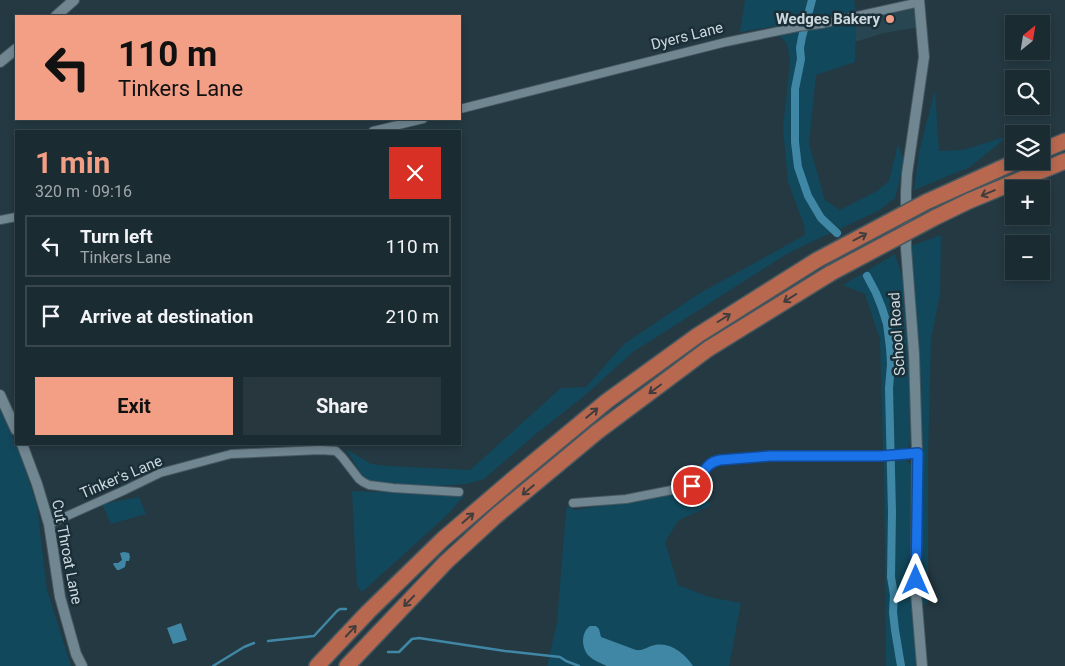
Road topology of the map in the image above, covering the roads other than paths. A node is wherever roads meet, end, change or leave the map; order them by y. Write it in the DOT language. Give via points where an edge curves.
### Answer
graph roads {
  1 [pos="74,0"];
  2 [pos="921,1"];
  3 [pos="57,15"];
  4 [pos="15,50"];
  5 [pos="0,62"];
  6 [pos="461,109"];
  7 [pos="419,120"];
  8 [pos="377,130"];
  9 [pos="1065,141"];
  10 [pos="1050,147"];
  11 [pos="1065,161"];
  12 [pos="1005,166"];
  13 [pos="15,217"];
  14 [pos="0,220"];
  15 [pos="0,395"];
  16 [pos="15,428"];
  17 [pos="22,445"];
  18 [pos="918,453"];
  19 [pos="459,492"];
  20 [pos="573,503"];
  21 [pos="49,524"];
  22 [pos="82,666"];
  23 [pos="318,666"];
  24 [pos="347,666"];
  25 [pos="922,666"];
  1 -- 3 [label="street"];
  2 -- 6 [label="street, Dyers Lane" via="726,42"];
  2 -- 18 [label="street, School Road" via="924,57 907,174 906,248"];
  4 -- 5 [label="street"];
  7 -- 8 [label="street"];
  9 -- 10 [label="highway"];
  11 -- 24 [label="highway, one-way, bridge" via="934,218 831,273 708,349 597,432 496,516 446,562"];
  23 -- 12 [label="highway, one-way, bridge" via="443,539 607,401 698,335 816,260 926,202"];
  13 -- 14 [label="street"];
  15 -- 16 [label="street"];
  17 -- 21 [label="street, Cut Throat Lane"];
  18 -- 20 [label="street" via="770,456 713,461 692,486 626,499"];
  18 -- 25 [label="street, School Road" via="916,593"];
  19 -- 21 [label="street, Tinker's Lane" via="369,485 359,479 336,451 231,454 160,473"];
  21 -- 22 [label="street, Cut Throat Lane" via="60,597"];
}
